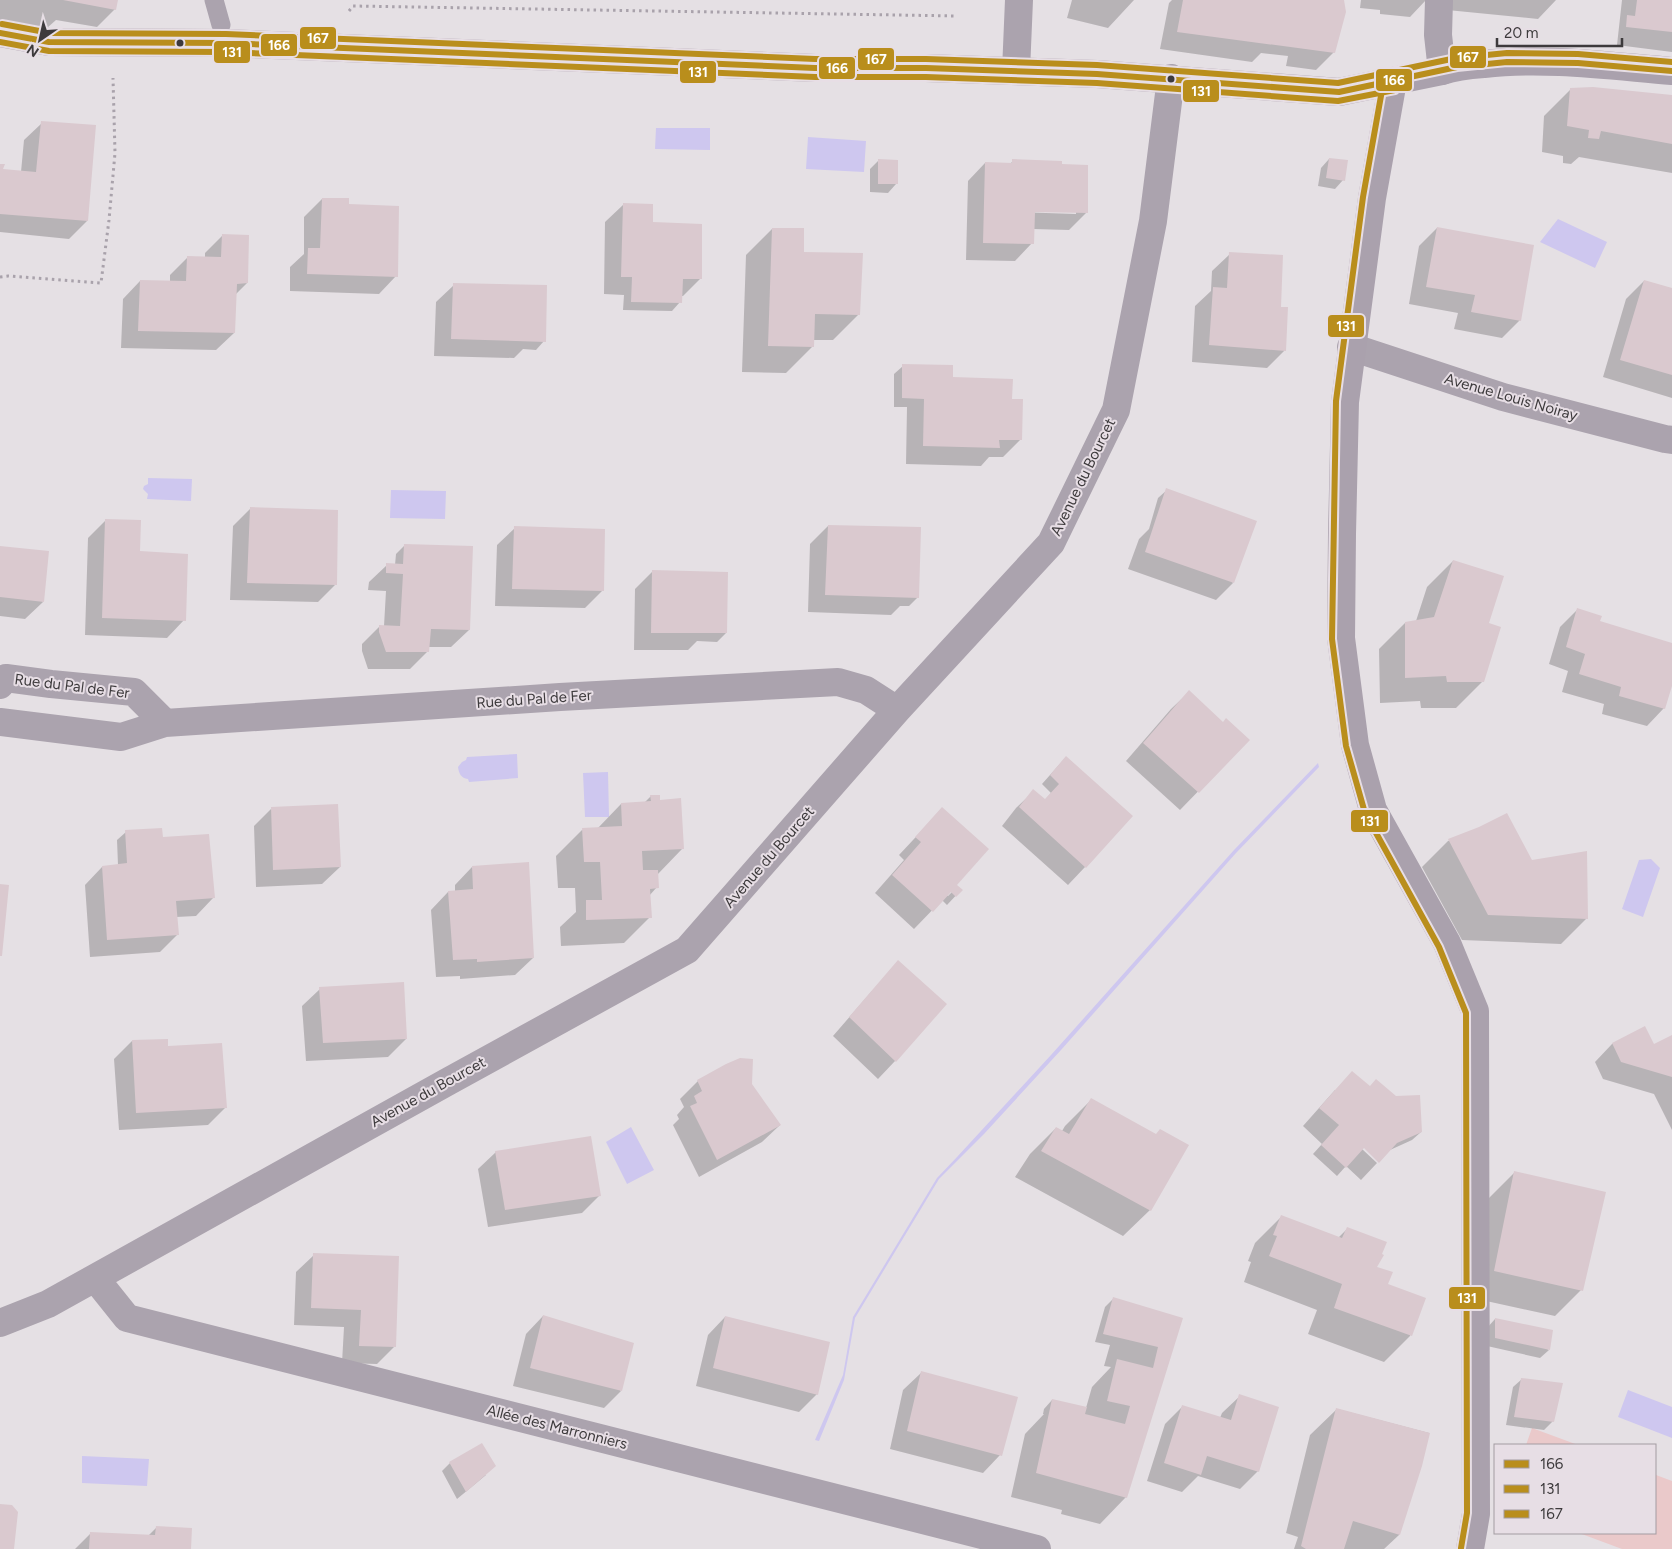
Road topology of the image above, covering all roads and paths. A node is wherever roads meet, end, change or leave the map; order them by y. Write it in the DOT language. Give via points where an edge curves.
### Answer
graph roads {
  1 [pos="214,0"];
  2 [pos="1020,0"];
  3 [pos="1439,0"];
  4 [pos="347,14"];
  5 [pos="957,16"];
  6 [pos="221,25"];
  7 [pos="0,33"];
  8 [pos="1442,71"];
  9 [pos="1672,71"];
  10 [pos="113,72"];
  11 [pos="1016,72"];
  12 [pos="1171,78"];
  13 [pos="1392,81"];
  14 [pos="0,277"];
  15 [pos="1352,347"];
  16 [pos="1672,440"];
  17 [pos="0,685"];
  18 [pos="897,710"];
  19 [pos="0,722"];
  20 [pos="165,723"];
  21 [pos="95,1278"];
  22 [pos="0,1323"];
  23 [pos="1037,1549"];
  24 [pos="1470,1549"];
  1 -- 6 [label="lane"];
  2 -- 11 [label="street"];
  3 -- 8 [label="street"];
  4 -- 5 [label="path" via="353,6"];
  7 -- 11 [label="street" via="49,42 226,43 815,68"];
  8 -- 9 [label="street" via="1454,66 1532,60"];
  8 -- 13 [label="street"];
  10 -- 14 [label="path" via="115,153 101,283"];
  11 -- 12 [label="street"];
  12 -- 13 [label="street" via="1339,92"];
  12 -- 18 [label="street, Avenue du Bourcet" via="1153,221 1116,410 1051,543"];
  13 -- 15 [label="street"];
  15 -- 16 [label="street, Avenue Louis Noiray" via="1503,397"];
  15 -- 24 [label="street" via="1345,402 1341,638 1355,745 1373,810 1448,943 1475,1011 1476,1514"];
  17 -- 20 [label="street, Rue du Pal de Fer" via="6,678 134,692"];
  18 -- 20 [label="street, Rue du Pal de Fer" via="866,690 838,682"];
  18 -- 21 [label="street, Avenue du Bourcet" via="686,950"];
  19 -- 20 [label="street, Rue du Pal de Fer" via="121,738"];
  21 -- 22 [label="street, Avenue du Bourcet" via="48,1304"];
  21 -- 23 [label="street, Allée des Marronniers" via="127,1318"];
}
